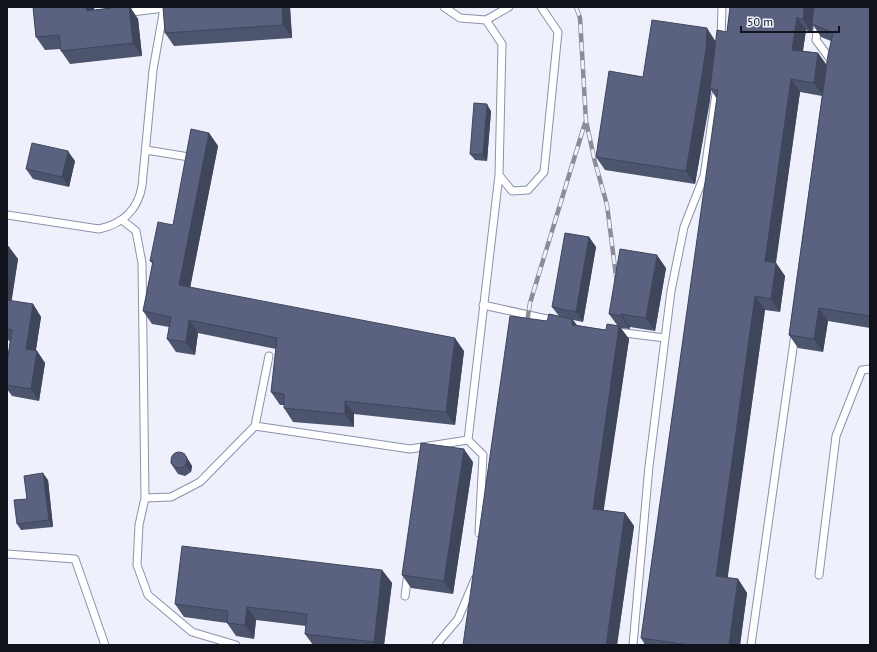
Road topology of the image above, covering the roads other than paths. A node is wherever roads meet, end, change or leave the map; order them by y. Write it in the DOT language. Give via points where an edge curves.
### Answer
graph roads {
  1 [pos="444,7"];
  2 [pos="509,7"];
  3 [pos="541,7"];
  4 [pos="722,7"];
  5 [pos="820,7"];
  6 [pos="165,8"];
  7 [pos="119,14"];
  8 [pos="486,20"];
  9 [pos="721,47"];
  10 [pos="832,71"];
  11 [pos="718,78"];
  12 [pos="146,150"];
  13 [pos="189,157"];
  14 [pos="498,175"];
  15 [pos="7,215"];
  16 [pos="122,220"];
  17 [pos="483,305"];
  18 [pos="563,322"];
  19 [pos="797,322"];
  20 [pos="609,332"];
  21 [pos="665,338"];
  22 [pos="269,356"];
  23 [pos="870,368"];
  24 [pos="254,426"];
  25 [pos="468,440"];
  26 [pos="427,446"];
  27 [pos="426,454"];
  28 [pos="145,498"];
  29 [pos="479,541"];
  30 [pos="7,554"];
  31 [pos="410,565"];
  32 [pos="476,571"];
  33 [pos="819,575"];
  34 [pos="405,596"];
  35 [pos="105,645"];
  36 [pos="236,645"];
  37 [pos="436,645"];
  38 [pos="633,645"];
  39 [pos="751,645"];
  1 -- 8 [label="lane" via="460,18"];
  2 -- 8 [label="lane"];
  3 -- 14 [label="lane" via="558,32 544,172 528,190 512,191"];
  4 -- 9 [label="lane"];
  5 -- 10 [label="lane" via="816,40 833,63"];
  6 -- 7 [label="lane"];
  6 -- 12 [label="lane" via="153,70"];
  8 -- 14 [label="lane" via="502,44"];
  11 -- 21 [label="lane" via="704,176 684,227 671,290"];
  12 -- 13 [label="lane"];
  12 -- 16 [label="lane" via="140,197 135,207"];
  14 -- 17 [label="lane"];
  15 -- 16 [label="lane" via="100,228 113,226"];
  16 -- 28 [label="lane" via="136,231 142,263"];
  17 -- 18 [label="lane"];
  17 -- 25 [label="lane"];
  19 -- 39 [label="lane"];
  20 -- 21 [label="lane"];
  21 -- 38 [label="lane"];
  22 -- 24 [label="lane"];
  23 -- 33 [label="lane" via="862,370 836,436"];
  24 -- 26 [label="lane" via="410,449"];
  24 -- 28 [label="lane" via="200,482 171,497"];
  25 -- 26 [label="lane"];
  25 -- 29 [label="lane" via="483,455"];
  26 -- 27 [label="lane"];
  28 -- 36 [label="lane" via="139,525 137,565 148,595 192,632"];
  30 -- 35 [label="lane" via="75,559"];
  31 -- 34 [label="lane"];
  32 -- 37 [label="lane" via="458,618"];
}
